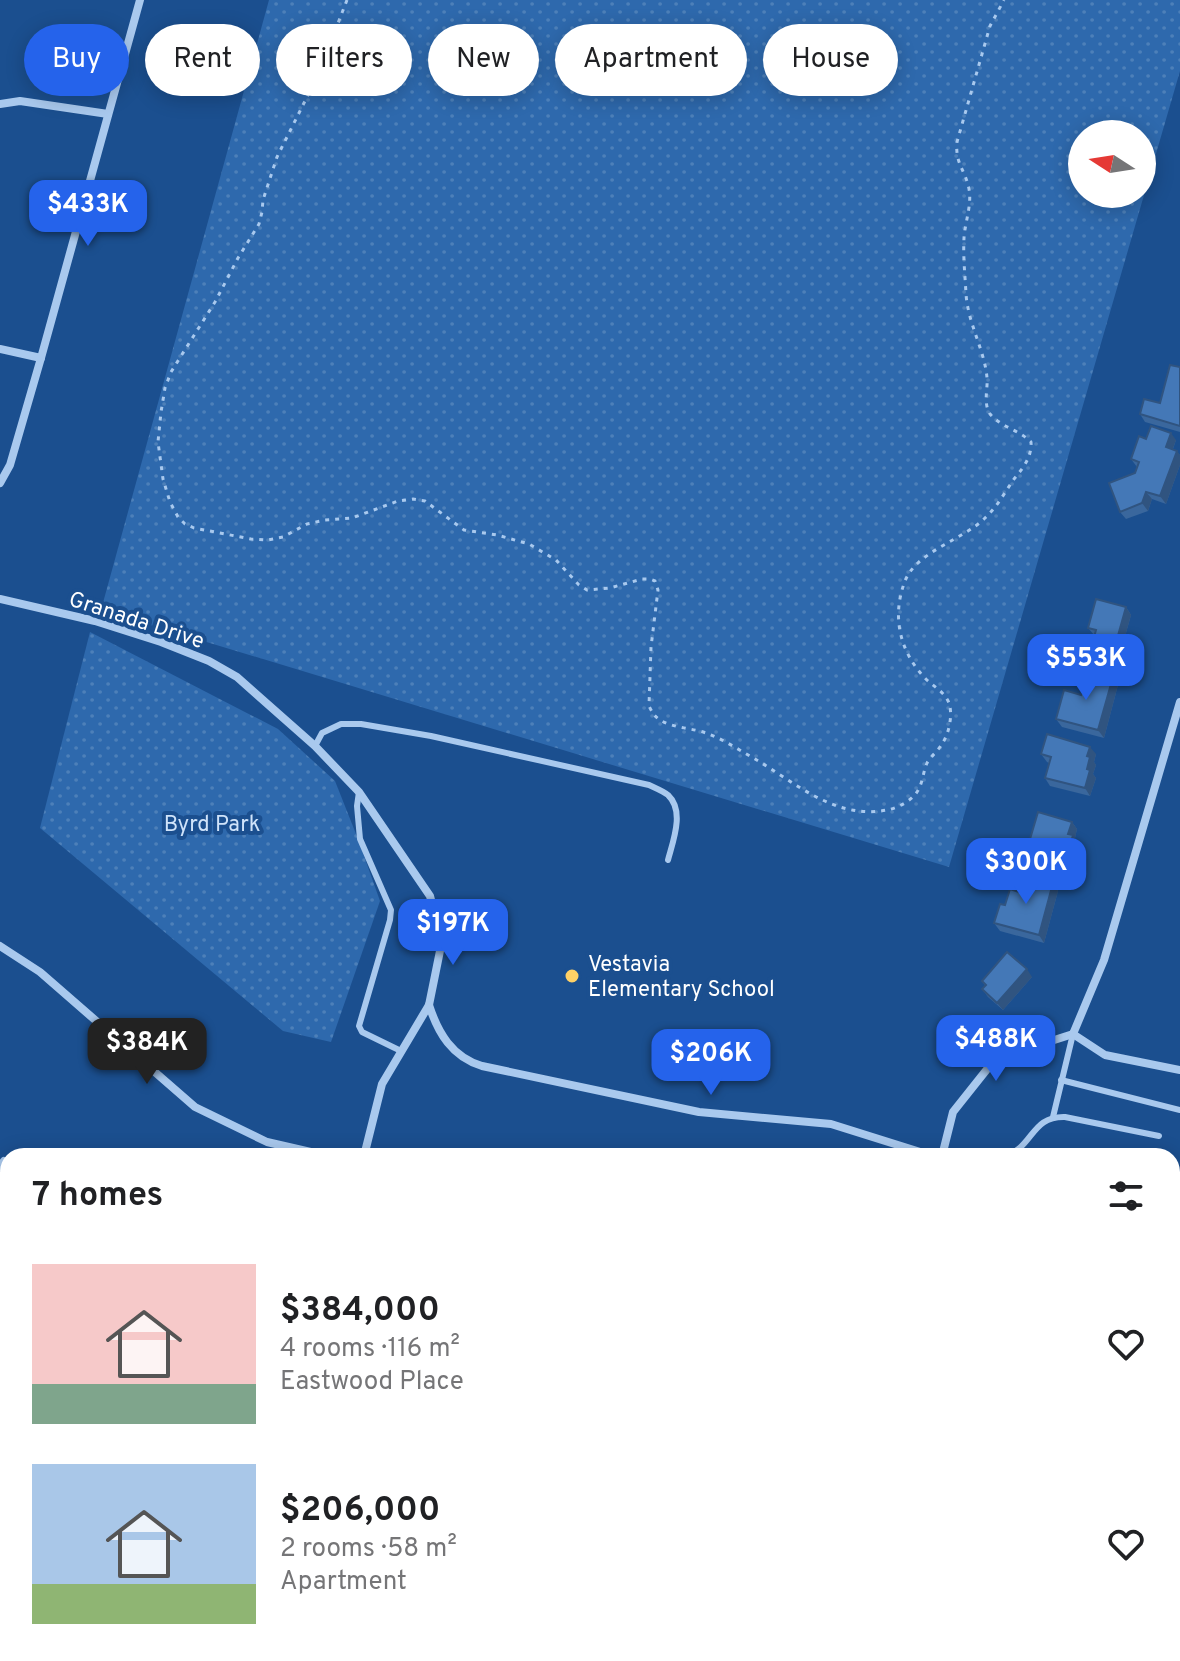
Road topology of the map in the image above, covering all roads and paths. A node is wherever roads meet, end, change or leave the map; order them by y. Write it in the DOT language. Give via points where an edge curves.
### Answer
graph roads {
  1 [pos="140,0"];
  2 [pos="347,0"];
  3 [pos="1004,0"];
  4 [pos="0,104"];
  5 [pos="108,114"];
  6 [pos="0,349"];
  7 [pos="41,358"];
  8 [pos="0,483"];
  9 [pos="0,599"];
  10 [pos="1180,702"];
  11 [pos="315,746"];
  12 [pos="359,792"];
  13 [pos="668,860"];
  14 [pos="0,946"];
  15 [pos="429,1005"];
  16 [pos="1073,1034"];
  17 [pos="401,1051"];
  18 [pos="1180,1070"];
  19 [pos="1061,1080"];
  20 [pos="1180,1110"];
  21 [pos="1053,1117"];
  22 [pos="1159,1136"];
  23 [pos="293,1148"];
  24 [pos="366,1148"];
  25 [pos="908,1148"];
  26 [pos="944,1148"];
  27 [pos="1020,1148"];
  1 -- 5 [label="street"];
  2 -- 3 [label="path" via="318,75 277,157 259,224 165,388 158,442 163,479 178,517 194,528 268,540 307,524 352,518 413,499 425,501 464,530 529,544 556,560 587,590 655,581 652,714 708,734 821,800 876,812 893,809 917,793 928,761 949,727 949,704 920,672 899,635 897,614 905,582 922,560 983,520 1031,450 1024,434 1002,424 987,406 988,377 966,297 969,189 956,152 990,26"];
  4 -- 5 [label="street" via="20,101"];
  5 -- 7 [label="street"];
  6 -- 7 [label="street"];
  7 -- 8 [label="street"];
  9 -- 11 [label="street, Granada Drive" via="95,621 209,661 237,677"];
  10 -- 16 [label="street" via="1104,960"];
  11 -- 12 [label="street, Granada Drive"];
  11 -- 13 [label="lane" via="322,733 341,724 361,724 649,785 667,794 677,809"];
  12 -- 15 [label="street, Granada Drive" via="430,896 442,941"];
  12 -- 17 [label="lane" via="360,839 391,910 359,1026"];
  14 -- 23 [label="street" via="40,972 195,1107 267,1142"];
  15 -- 17 [label="street, Granada Drive"];
  15 -- 25 [label="street" via="452,1049 482,1066 699,1112 831,1124"];
  16 -- 18 [label="street" via="1105,1055"];
  16 -- 19 [label="lane"];
  16 -- 26 [label="street" via="988,1068 953,1112"];
  17 -- 24 [label="street, Granada Drive" via="382,1084"];
  19 -- 20 [label="lane"];
  19 -- 21 [label="lane"];
  21 -- 22 [label="lane"];
  21 -- 27 [label="lane"];
}
